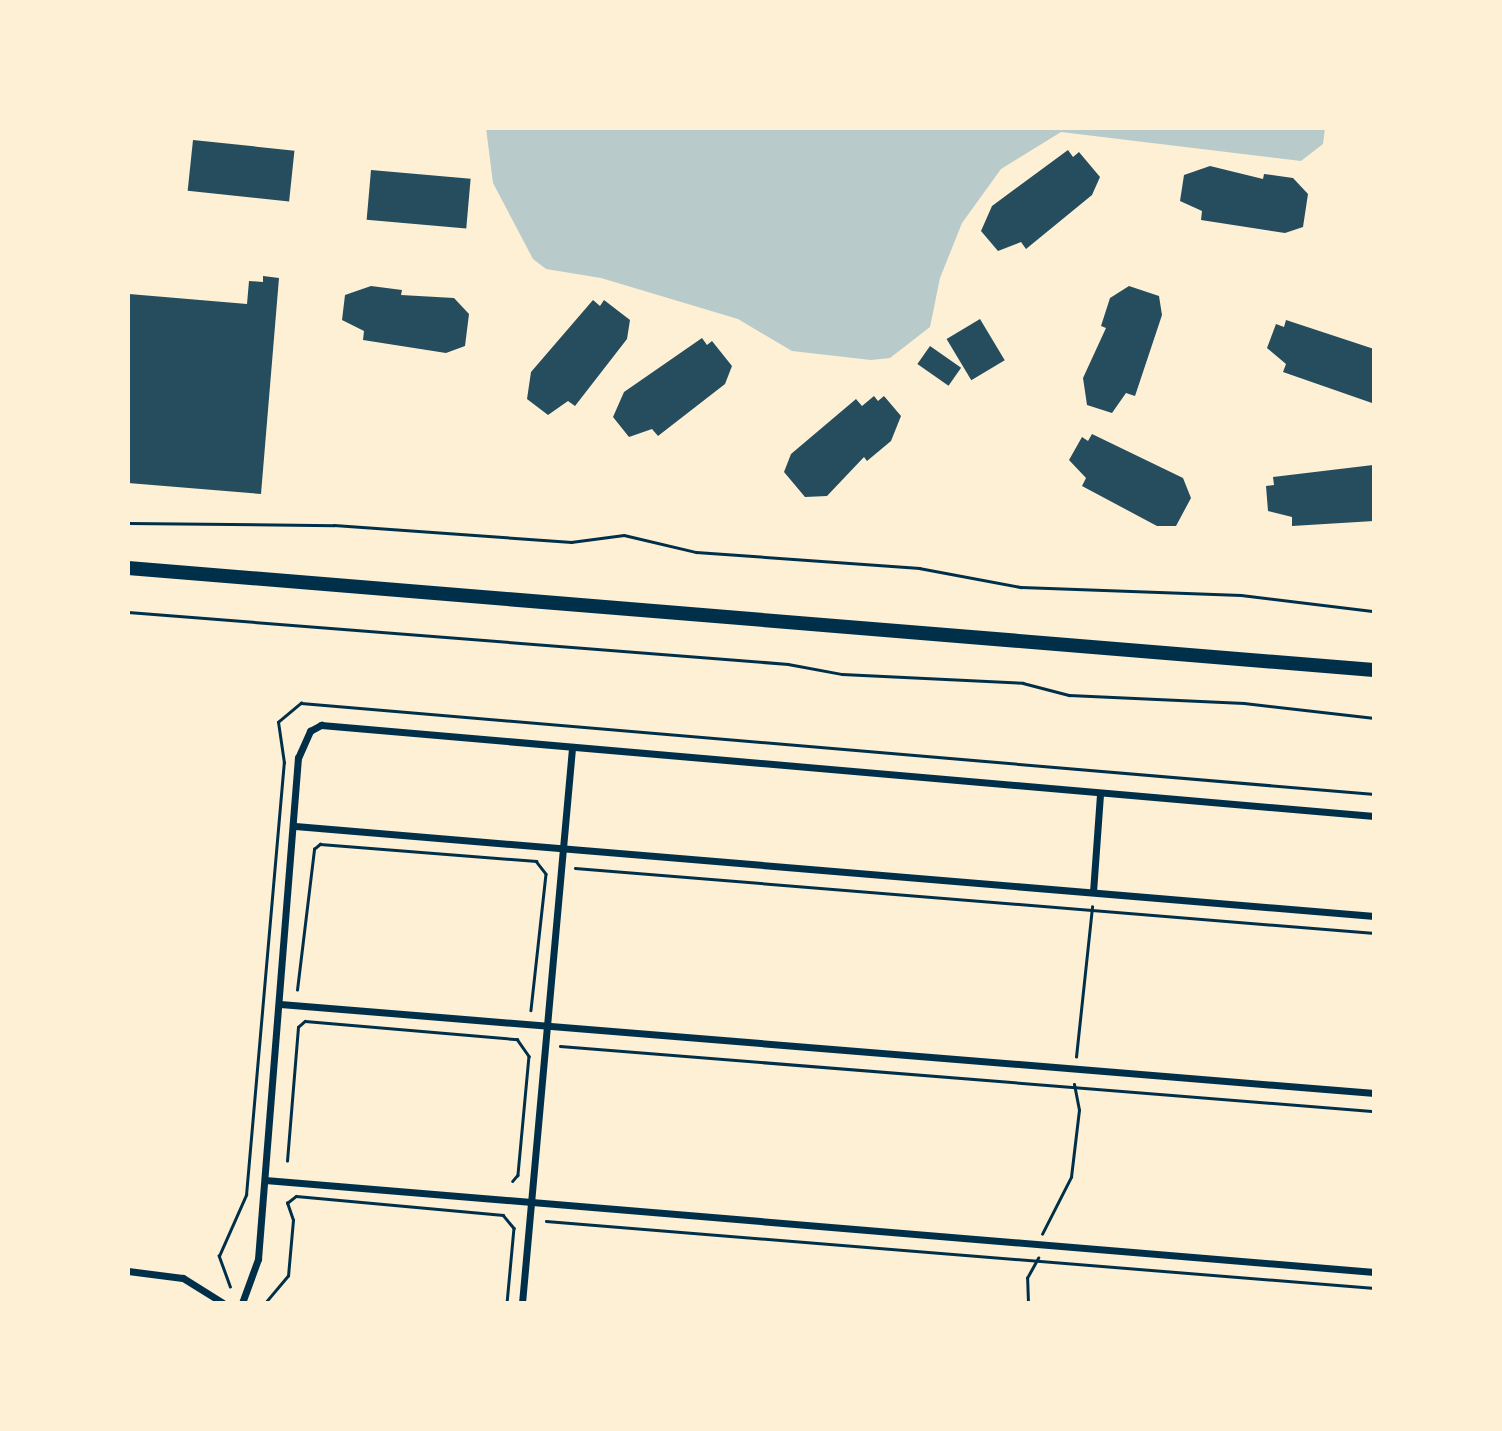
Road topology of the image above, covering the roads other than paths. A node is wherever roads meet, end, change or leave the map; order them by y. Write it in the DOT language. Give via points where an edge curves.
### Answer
graph roads {
  1 [pos="128,568"];
  2 [pos="1374,670"];
  3 [pos="572,748"];
  4 [pos="1100,794"];
  5 [pos="1374,816"];
  6 [pos="295,825"];
  7 [pos="565,848"];
  8 [pos="1093,892"];
  9 [pos="1374,916"];
  10 [pos="279,1004"];
  11 [pos="546,1023"];
  12 [pos="1374,1093"];
  13 [pos="265,1180"];
  14 [pos="531,1199"];
  15 [pos="128,1271"];
  16 [pos="1374,1272"];
  17 [pos="223,1303"];
  18 [pos="242,1303"];
  19 [pos="522,1303"];
  1 -- 2 [label="main road"];
  3 -- 4 [label="street"];
  3 -- 6 [label="street" via="321,726 310,731 299,758"];
  3 -- 7 [label="street"];
  4 -- 5 [label="street"];
  4 -- 8 [label="street"];
  6 -- 7 [label="street"];
  6 -- 10 [label="street"];
  7 -- 8 [label="street"];
  7 -- 11 [label="street"];
  8 -- 9 [label="street"];
  10 -- 11 [label="street"];
  10 -- 13 [label="street"];
  11 -- 12 [label="street"];
  11 -- 14 [label="street"];
  13 -- 14 [label="street"];
  13 -- 18 [label="street" via="258,1259"];
  14 -- 16 [label="street"];
  14 -- 19 [label="street"];
  15 -- 17 [label="street" via="183,1279"];
}
